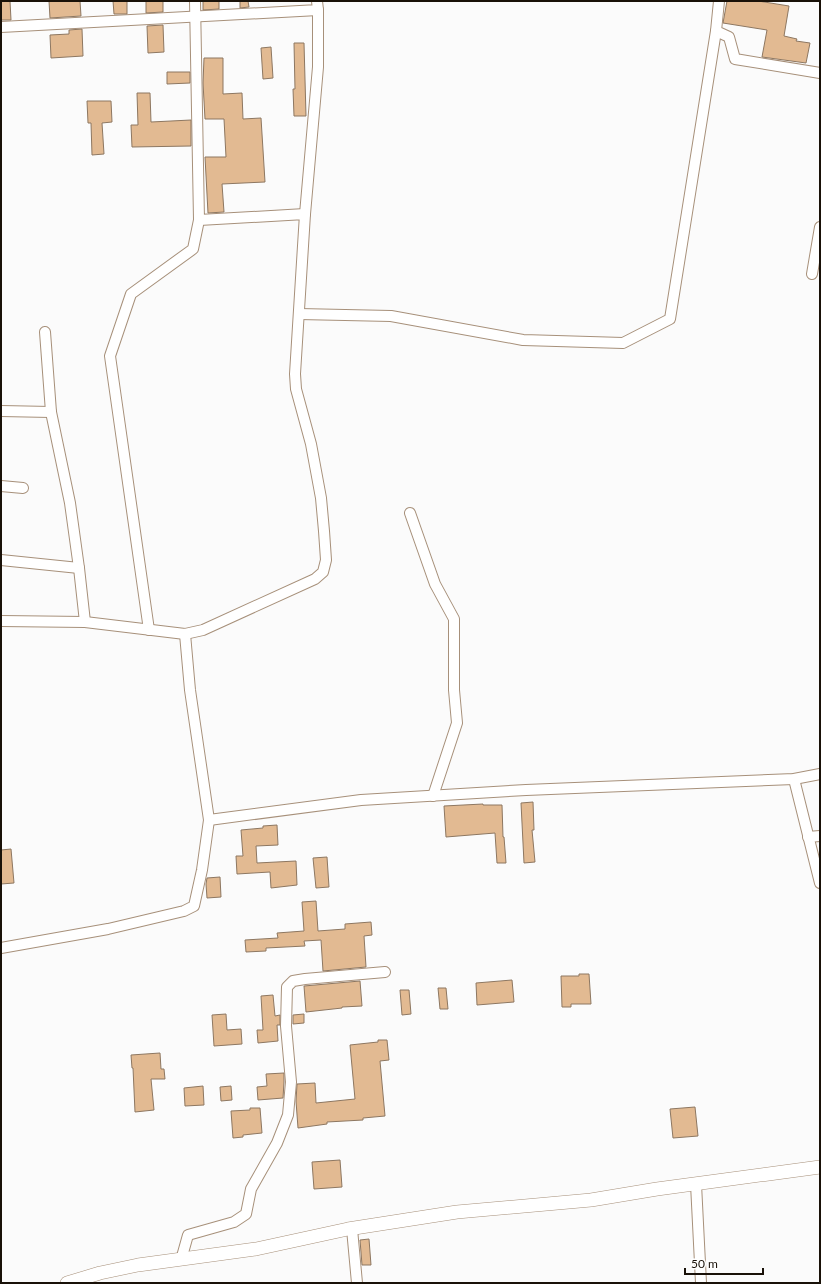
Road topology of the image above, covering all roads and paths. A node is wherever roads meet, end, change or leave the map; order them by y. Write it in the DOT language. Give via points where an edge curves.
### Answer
graph roads {
  1 [pos="195,1"];
  2 [pos="719,1"];
  3 [pos="317,6"];
  4 [pos="196,16"];
  5 [pos="1,27"];
  6 [pos="716,31"];
  7 [pos="820,73"];
  8 [pos="304,214"];
  9 [pos="200,220"];
  10 [pos="820,227"];
  11 [pos="812,274"];
  12 [pos="299,314"];
  13 [pos="45,332"];
  14 [pos="1,411"];
  15 [pos="51,412"];
  16 [pos="1,486"];
  17 [pos="23,488"];
  18 [pos="410,513"];
  19 [pos="1,560"];
  20 [pos="80,568"];
  21 [pos="1,621"];
  22 [pos="85,622"];
  23 [pos="149,630"];
  24 [pos="185,634"];
  25 [pos="820,774"];
  26 [pos="794,779"];
  27 [pos="433,796"];
  28 [pos="209,820"];
  29 [pos="820,836"];
  30 [pos="808,837"];
  31 [pos="820,883"];
  32 [pos="1,948"];
  33 [pos="385,972"];
  34 [pos="820,1167"];
  35 [pos="696,1184"];
  36 [pos="352,1229"];
  37 [pos="181,1260"];
  38 [pos="67,1283"];
  39 [pos="357,1283"];
  40 [pos="701,1283"];
  1 -- 4 [label="street"];
  2 -- 6 [label="street"];
  3 -- 4 [label="street"];
  3 -- 8 [label="street" via="318,67"];
  4 -- 5 [label="street"];
  4 -- 9 [label="street"];
  6 -- 7 [label="street" via="729,38 735,58"];
  6 -- 12 [label="street" via="670,319 623,343 523,340 391,316"];
  8 -- 9 [label="street"];
  8 -- 12 [label="street"];
  9 -- 23 [label="street" via="194,249 132,294 110,356"];
  10 -- 11 [label="street"];
  12 -- 24 [label="street" via="296,389 311,444 321,498 326,560 323,572 315,579 203,630"];
  13 -- 15 [label="street"];
  14 -- 15 [label="street"];
  15 -- 20 [label="street" via="70,502"];
  16 -- 17 [label="street"];
  18 -- 27 [label="street" via="435,584 454,619 454,690 457,723"];
  19 -- 20 [label="street"];
  20 -- 22 [label="street"];
  21 -- 22 [label="street"];
  22 -- 23 [label="street"];
  23 -- 24 [label="street"];
  24 -- 28 [label="street" via="190,690"];
  25 -- 26 [label="street"];
  26 -- 27 [label="street"];
  26 -- 30 [label="street"];
  27 -- 28 [label="street" via="322,804"];
  28 -- 32 [label="street" via="194,906 184,912 108,929"];
  29 -- 30 [label="street"];
  30 -- 31 [label="street"];
  33 -- 37 [label="street" via="305,979 294,981 286,987 286,1026 291,1082 288,1116 277,1143 251,1189 246,1214 234,1222 188,1235"];
  34 -- 35 [label="street"];
  35 -- 36 [label="street" via="591,1200 457,1212"];
  35 -- 40 [label="street"];
  36 -- 37 [label="street" via="256,1250"];
  36 -- 39 [label="street"];
  37 -- 38 [label="street" via="107,1272"];
}
